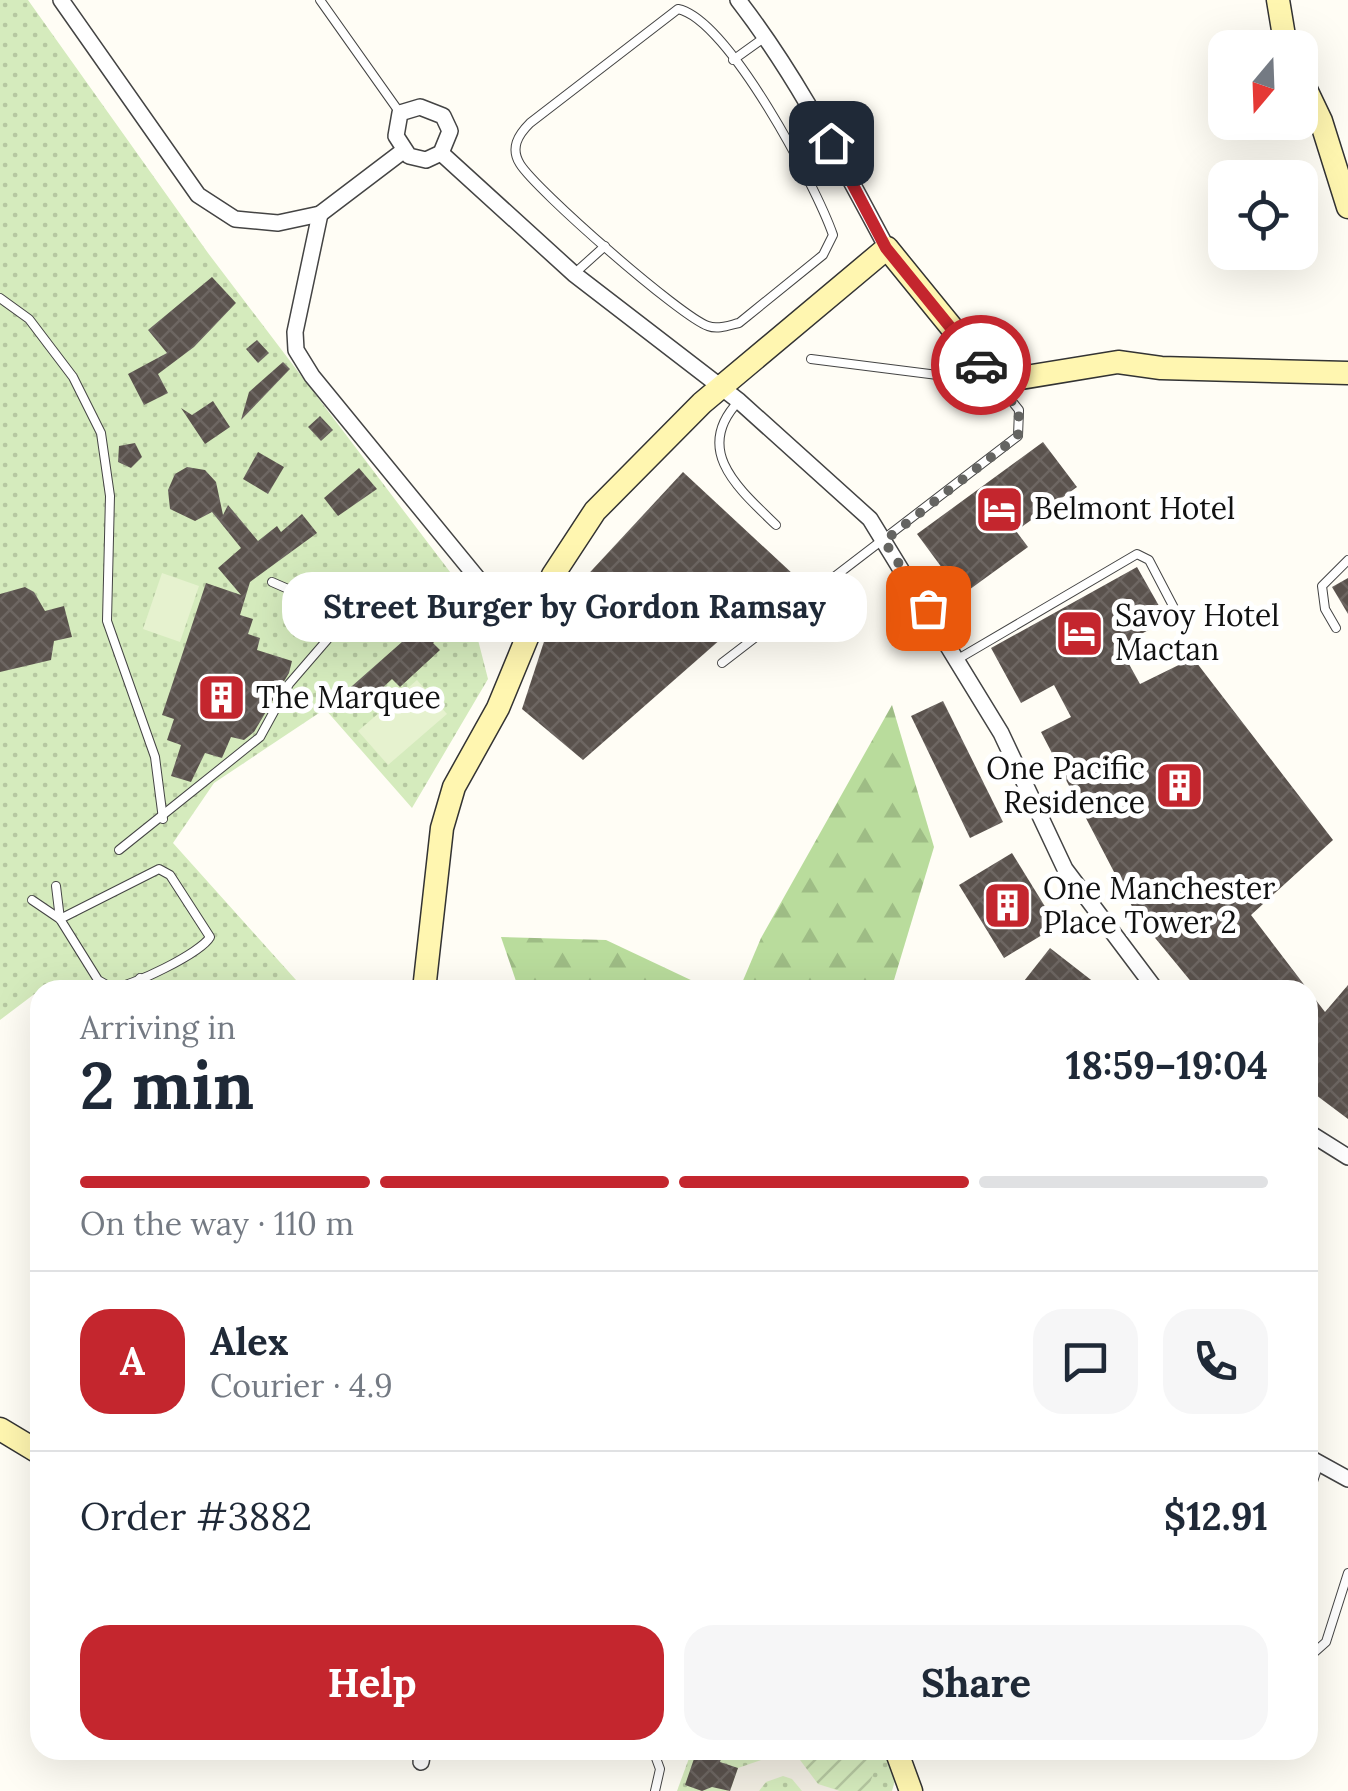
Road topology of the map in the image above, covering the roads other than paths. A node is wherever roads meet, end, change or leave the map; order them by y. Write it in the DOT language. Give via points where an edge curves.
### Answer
graph roads {
  1 [pos="61,0"];
  2 [pos="320,0"];
  3 [pos="738,0"];
  4 [pos="1278,0"];
  5 [pos="1283,30"];
  6 [pos="766,36"];
  7 [pos="732,60"];
  8 [pos="400,112"];
  9 [pos="1318,114"];
  10 [pos="831,143"];
  11 [pos="403,151"];
  12 [pos="441,154"];
  13 [pos="802,165"];
  14 [pos="1348,207"];
  15 [pos="320,214"];
  16 [pos="604,246"];
  17 [pos="886,248"];
  18 [pos="574,274"];
  19 [pos="0,298"];
  20 [pos="811,359"];
  21 [pos="1348,373"];
  22 [pos="996,382"];
  23 [pos="720,386"];
  24 [pos="738,402"];
  25 [pos="776,525"];
  26 [pos="884,541"];
  27 [pos="1348,560"];
  28 [pos="272,582"];
  29 [pos="399,609"];
  30 [pos="332,616"];
  31 [pos="1184,626"];
  32 [pos="1336,628"];
  33 [pos="524,635"];
  34 [pos="958,660"];
  35 [pos="722,663"];
  36 [pos="163,819"];
  37 [pos="118,850"];
  38 [pos="56,886"];
  39 [pos="32,900"];
  40 [pos="60,919"];
  41 [pos="140,978"];
  42 [pos="99,980"];
  43 [pos="135,980"];
  44 [pos="425,980"];
  45 [pos="1148,980"];
  46 [pos="1318,1138"];
  47 [pos="1348,1157"];
  48 [pos="0,1429"];
  49 [pos="30,1446"];
  50 [pos="1318,1463"];
  51 [pos="1348,1479"];
  52 [pos="1348,1573"];
  53 [pos="1318,1649"];
  54 [pos="657,1760"];
  55 [pos="900,1760"];
  56 [pos="654,1791"];
  57 [pos="911,1791"];
  1 -- 15 [label="street" via="198,195 236,219 278,222"];
  2 -- 8 [label="lane"];
  3 -- 6 [label="street"];
  4 -- 5 [label="street"];
  6 -- 7 [label="lane"];
  6 -- 10 [label="street"];
  7 -- 13 [label="lane" via="762,94"];
  7 -- 16 [label="lane" via="701,22 678,8 517,137 519,163"];
  8 -- 11 [label="street" via="396,136"];
  8 -- 12 [label="street" via="429,107 444,116 450,139"];
  9 -- 14 [label="street"];
  10 -- 13 [label="lane"];
  10 -- 17 [label="street"];
  11 -- 12 [label="street" via="418,159"];
  11 -- 15 [label="street"];
  12 -- 18 [label="street"];
  13 -- 16 [label="lane" via="833,234 830,244 739,323 709,326"];
  15 -- 33 [label="street" via="296,350"];
  16 -- 18 [label="lane"];
  17 -- 22 [label="street"];
  17 -- 23 [label="street"];
  18 -- 23 [label="street"];
  19 -- 36 [label="lane" via="50,346 84,394 100,433 110,496 107,621 156,757"];
  20 -- 22 [label="lane"];
  21 -- 22 [label="street" via="1118,362"];
  22 -- 26 [label="lane" via="1019,410 1018,436"];
  23 -- 24 [label="street"];
  23 -- 33 [label="street" via="594,510"];
  24 -- 25 [label="lane" via="721,420 718,440 732,482"];
  24 -- 26 [label="street" via="870,520"];
  26 -- 34 [label="street"];
  26 -- 35 [label="lane"];
  27 -- 32 [label="lane" via="1322,586"];
  28 -- 30 [label="lane" via="322,603"];
  29 -- 30 [label="lane" via="372,598"];
  30 -- 36 [label="lane" via="326,640 289,684 265,731"];
  31 -- 34 [label="lane" via="1148,560 1138,554"];
  33 -- 44 [label="street" via="442,828"];
  34 -- 45 [label="street" via="1001,733 1065,869"];
  36 -- 37 [label="lane"];
  38 -- 40 [label="lane"];
  39 -- 40 [label="lane"];
  40 -- 41 [label="lane" via="151,869 163,870 210,937"];
  40 -- 42 [label="lane"];
  41 -- 43 [label="lane"];
  46 -- 47 [label="street"];
  48 -- 49 [label="street"];
  50 -- 51 [label="street"];
  52 -- 53 [label="lane"];
  54 -- 56 [label="lane"];
  55 -- 57 [label="street"];
}
